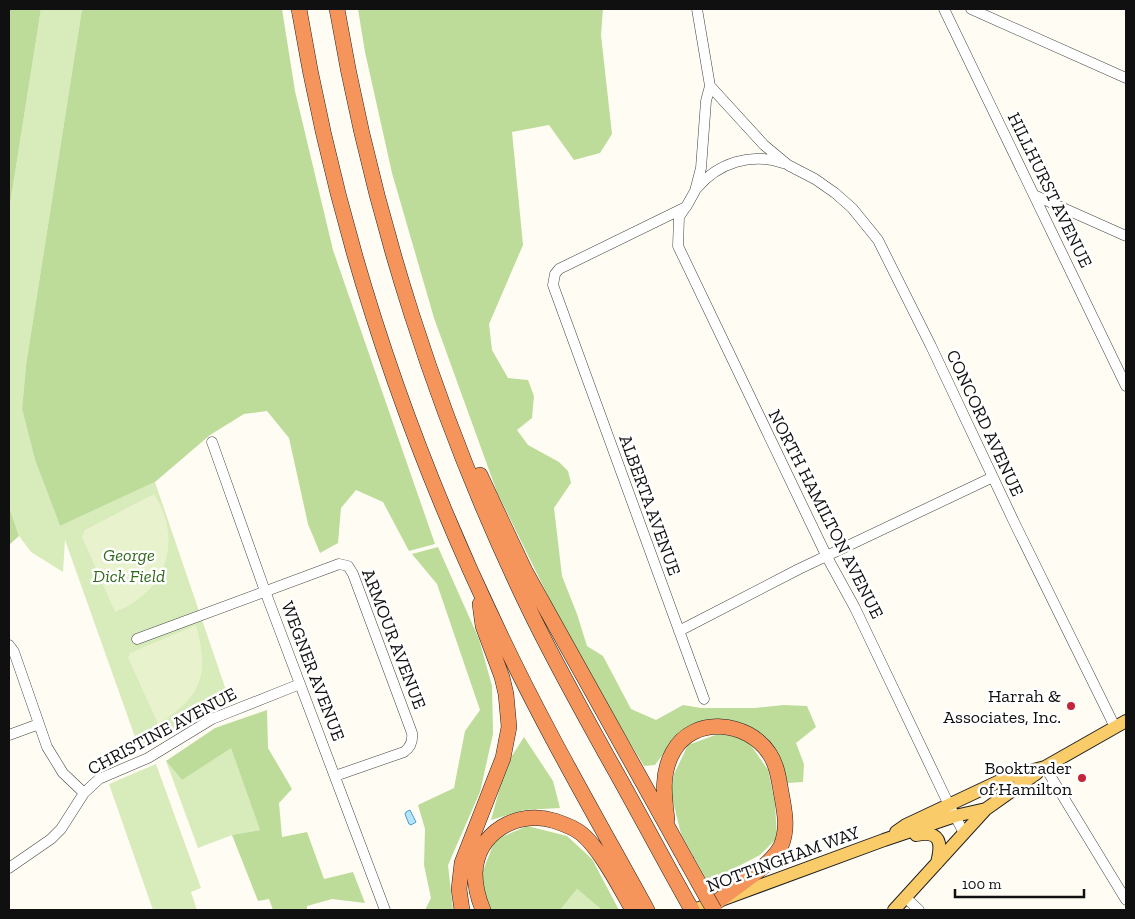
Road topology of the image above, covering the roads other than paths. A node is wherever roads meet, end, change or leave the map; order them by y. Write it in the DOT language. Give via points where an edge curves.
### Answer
graph roads {
  1 [pos="299,9"];
  2 [pos="337,9"];
  3 [pos="697,9"];
  4 [pos="944,9"];
  5 [pos="971,9"];
  6 [pos="1126,78"];
  7 [pos="710,86"];
  8 [pos="788,165"];
  9 [pos="695,191"];
  10 [pos="1034,195"];
  11 [pos="686,207"];
  12 [pos="1126,236"];
  13 [pos="431,369"];
  14 [pos="1125,378"];
  15 [pos="212,442"];
  16 [pos="993,477"];
  17 [pos="827,557"];
  18 [pos="476,583"];
  19 [pos="265,590"];
  20 [pos="679,631"];
  21 [pos="137,639"];
  22 [pos="9,645"];
  23 [pos="300,684"];
  24 [pos="704,699"];
  25 [pos="39,724"];
  26 [pos="1121,724"];
  27 [pos="9,735"];
  28 [pos="1045,767"];
  29 [pos="335,776"];
  30 [pos="84,793"];
  31 [pos="986,809"];
  32 [pos="952,811"];
  33 [pos="669,831"];
  34 [pos="964,833"];
  35 [pos="884,840"];
  36 [pos="937,863"];
  37 [pos="9,868"];
  38 [pos="624,883"];
  39 [pos="906,898"];
  40 [pos="1126,900"];
  41 [pos="716,906"];
  42 [pos="385,910"];
  43 [pos="462,910"];
  44 [pos="483,910"];
  45 [pos="633,910"];
  46 [pos="647,910"];
  47 [pos="693,910"];
  48 [pos="894,910"];
  49 [pos="919,910"];
  1 -- 18 [label="highway" via="344,215 375,321 422,454"];
  2 -- 13 [label="highway" via="356,107 380,202"];
  3 -- 7 [label="street"];
  4 -- 10 [label="street, HILLHURST AVENUE"];
  5 -- 6 [label="street"];
  7 -- 8 [label="street, CONCORD AVENUE" via="764,145"];
  7 -- 9 [label="street" via="701,168"];
  8 -- 9 [label="street, CONCORD AVENUE" via="762,159 737,161 713,172"];
  8 -- 16 [label="street, CONCORD AVENUE" via="835,192 878,240"];
  9 -- 11 [label="street, NORTH HAMILTON AVENUE"];
  10 -- 12 [label="street"];
  10 -- 14 [label="street, HILLHURST AVENUE"];
  11 -- 17 [label="street, NORTH HAMILTON AVENUE" via="679,218 678,246"];
  11 -- 20 [label="street, ALBERTA AVENUE" via="559,269 553,285"];
  13 -- 33 [label="highway" via="525,571"];
  13 -- 47 [label="highway" via="480,499 528,608"];
  15 -- 19 [label="street, WEGNER AVENUE"];
  16 -- 17 [label="street"];
  16 -- 26 [label="street, CONCORD AVENUE"];
  17 -- 20 [label="street"];
  17 -- 32 [label="street, NORTH HAMILTON AVENUE" via="856,608"];
  18 -- 38 [label="highway"];
  18 -- 43 [label="highway" via="483,626 504,686 510,727 504,758 462,863 459,889"];
  19 -- 21 [label="street, ARMOUR AVENUE"];
  19 -- 23 [label="street, WEGNER AVENUE"];
  19 -- 29 [label="street, ARMOUR AVENUE" via="339,564 348,566 367,612 413,739 404,752"];
  20 -- 24 [label="street, ALBERTA AVENUE"];
  22 -- 25 [label="street"];
  23 -- 29 [label="street, WEGNER AVENUE"];
  23 -- 30 [label="street, CHRISTINE AVENUE" via="212,719 148,758 99,779"];
  25 -- 27 [label="street"];
  25 -- 30 [label="street" via="55,761"];
  26 -- 28 [label="main road, NOTTINGHAM WAY"];
  28 -- 31 [label="main road"];
  28 -- 32 [label="main road, NOTTINGHAM WAY" via="1008,777"];
  28 -- 40 [label="street"];
  29 -- 42 [label="street, WEGNER AVENUE"];
  30 -- 37 [label="street, CHRISTINE AVENUE" via="51,839"];
  31 -- 32 [label="main road, NOTTINGHAM WAY"];
  31 -- 34 [label="main road"];
  32 -- 34 [label="street, NORTH HAMILTON AVENUE"];
  32 -- 35 [label="main road, NOTTINGHAM WAY" via="906,825"];
  33 -- 41 [label="highway, bridge"];
  33 -- 41 [label="highway" via="664,777 674,750 682,740 699,729 719,726 742,731 762,744 778,777 785,834 781,846 768,863 734,887"];
  34 -- 36 [label="main road"];
  35 -- 36 [label="main road" via="934,834 940,843"];
  35 -- 41 [label="main road, NOTTINGHAM WAY"];
  36 -- 39 [label="main road"];
  38 -- 44 [label="highway" via="582,834 543,817 528,817 503,826 483,846 475,871"];
  38 -- 45 [label="highway"];
  38 -- 46 [label="highway"];
  39 -- 48 [label="main road"];
  39 -- 49 [label="street"];
  41 -- 47 [label="main road, NOTTINGHAM WAY"];
}
